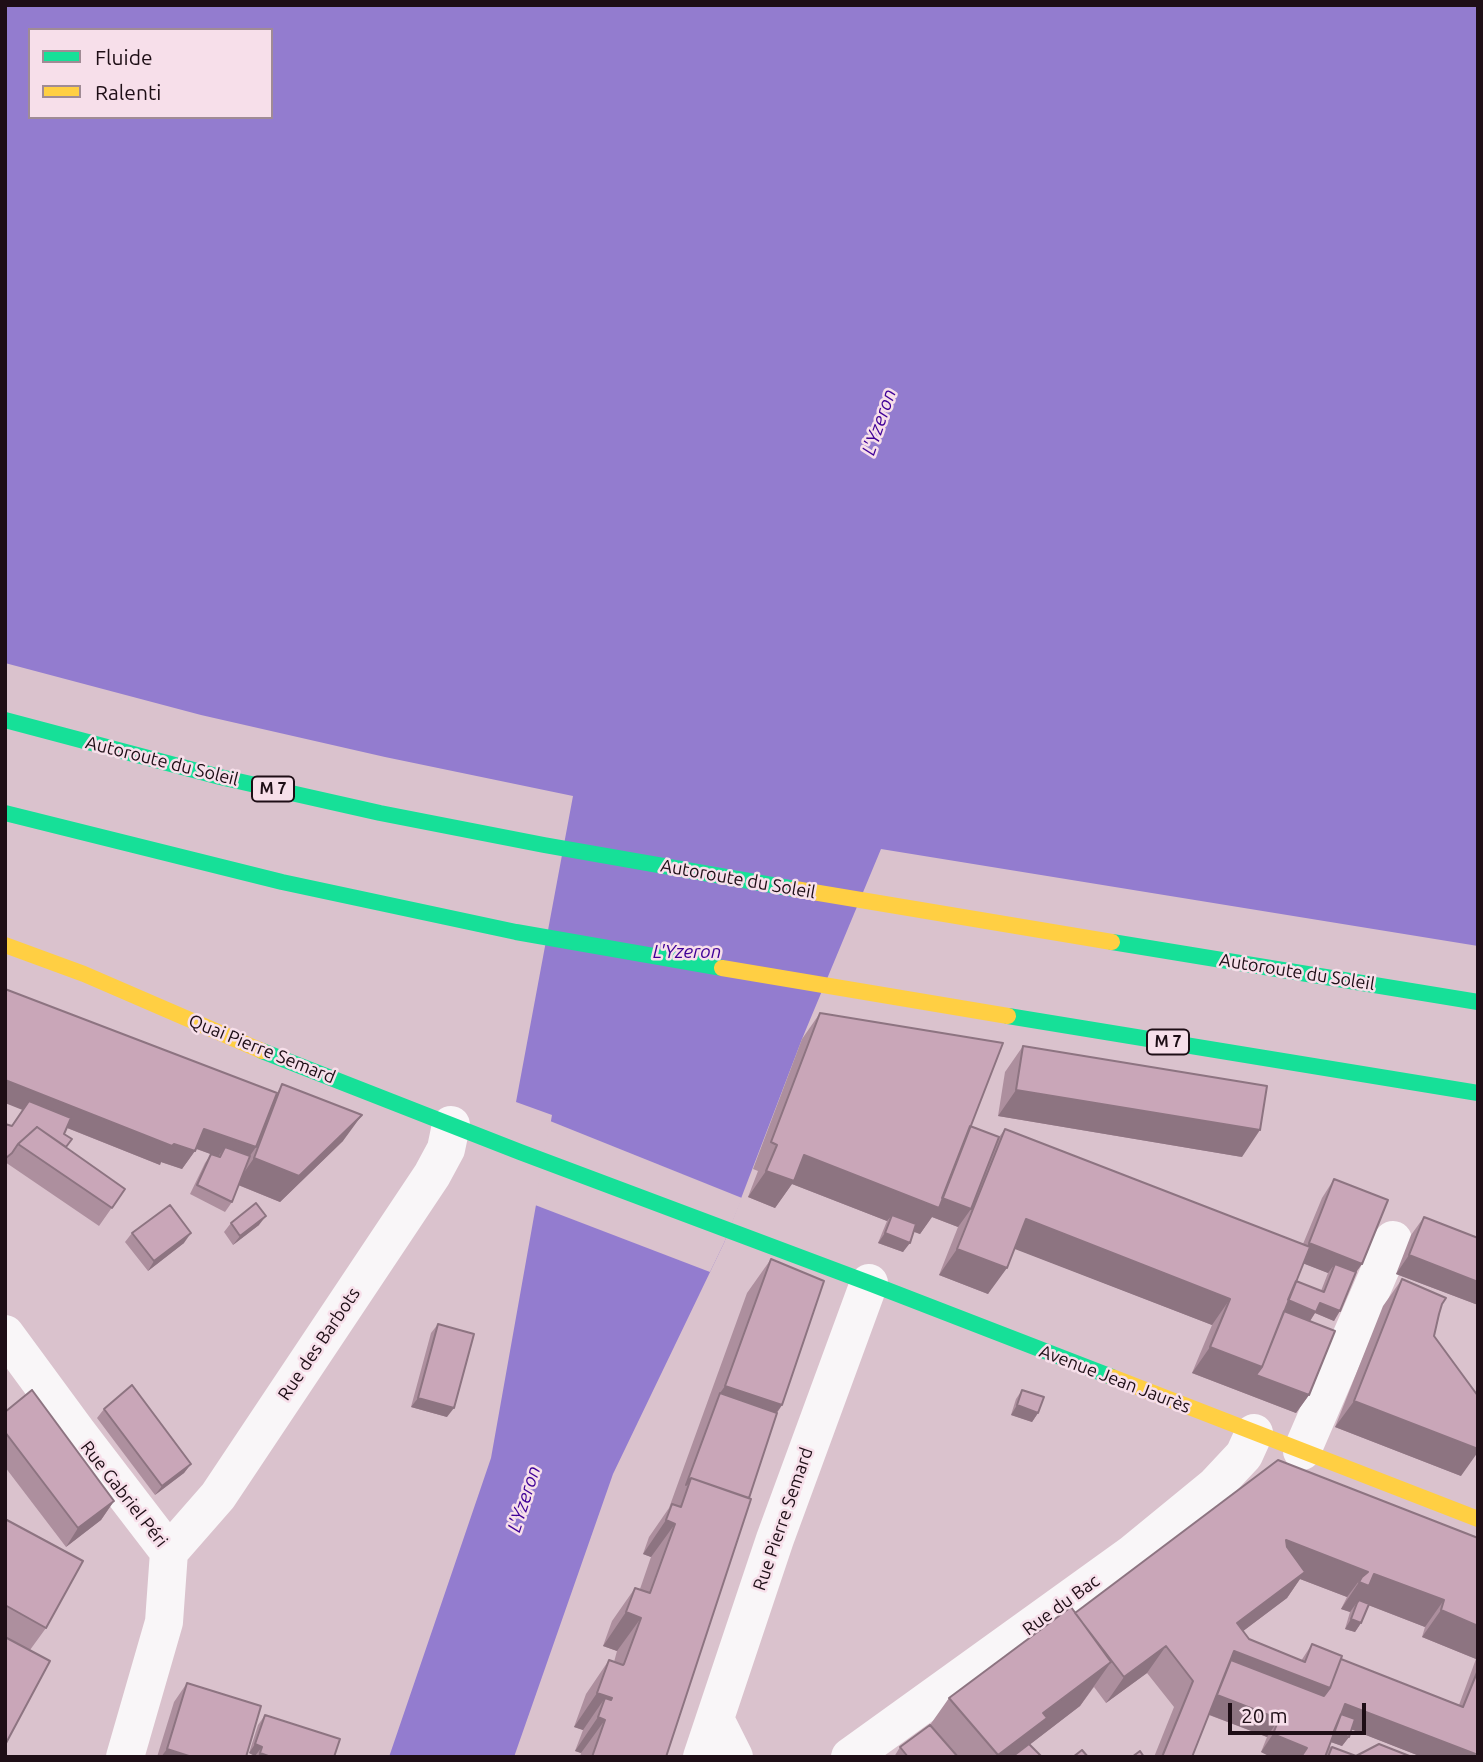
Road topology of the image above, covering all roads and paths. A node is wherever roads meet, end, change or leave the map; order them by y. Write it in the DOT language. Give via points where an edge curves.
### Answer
graph roads {
  1 [pos="5,720"];
  2 [pos="5,813"];
  3 [pos="5,944"];
  4 [pos="1478,1002"];
  5 [pos="1478,1093"];
  6 [pos="451,1125"];
  7 [pos="729,1231"];
  8 [pos="1394,1240"];
  9 [pos="869,1283"];
  10 [pos="5,1334"];
  11 [pos="1254,1433"];
  12 [pos="1302,1451"];
  13 [pos="1478,1519"];
  14 [pos="169,1552"];
  15 [pos="715,1719"];
  16 [pos="125,1757"];
  17 [pos="702,1757"];
  18 [pos="734,1757"];
  19 [pos="850,1757"];
  1 -- 4 [label="main road, Autoroute du Soleil / M 7" via="220,777 544,845"];
  2 -- 5 [label="main road, M 7" via="282,882 516,932"];
  3 -- 6 [label="main road, Quai Pierre Semard"];
  6 -- 7 [label="main road, Quai Pierre Semard"];
  6 -- 14 [label="street, Rue des Barbots" via="446,1149 432,1175 218,1496"];
  7 -- 9 [label="main road, Avenue Jean Jaurès"];
  8 -- 12 [label="street"];
  9 -- 11 [label="main road, Avenue Jean Jaurès"];
  9 -- 15 [label="street, Rue Pierre Semard"];
  10 -- 14 [label="street, Rue Gabriel Péri"];
  11 -- 12 [label="main road, Avenue Jean Jaurès"];
  11 -- 19 [label="street, Rue du Bac" via="1244,1455 1215,1486 1132,1554"];
  12 -- 13 [label="main road, Avenue Jean Jaurès"];
  14 -- 16 [label="street, Rue Gabriel Péri" via="164,1622"];
  15 -- 17 [label="street, Rue Pierre Semard"];
  15 -- 18 [label="street"];
}
